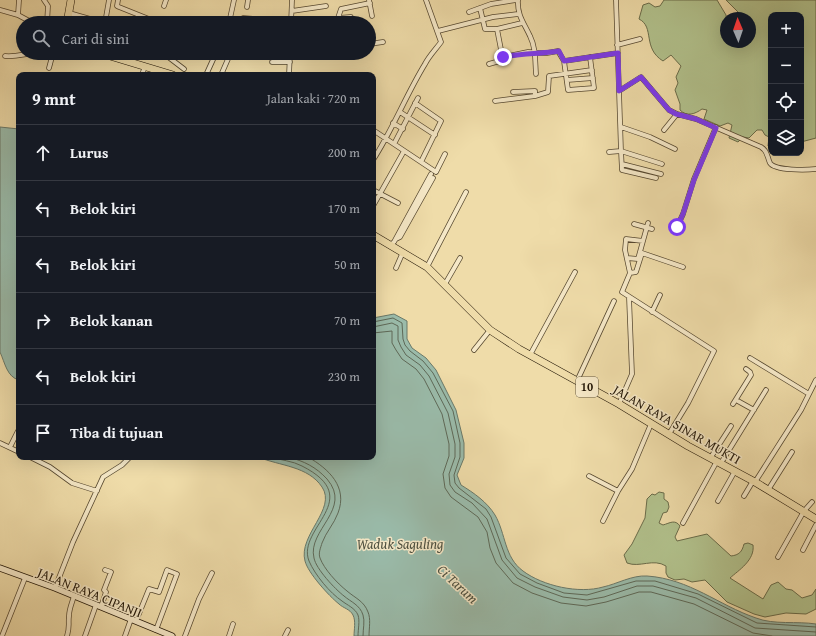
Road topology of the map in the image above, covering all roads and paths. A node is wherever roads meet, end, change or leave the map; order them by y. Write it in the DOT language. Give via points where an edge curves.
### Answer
graph roads {
  1 [pos="19,0"];
  2 [pos="44,0"];
  3 [pos="71,0"];
  4 [pos="109,0"];
  5 [pos="118,0"];
  6 [pos="166,0"];
  7 [pos="234,0"];
  8 [pos="248,0"];
  9 [pos="292,0"];
  10 [pos="426,0"];
  11 [pos="517,0"];
  12 [pos="616,0"];
  13 [pos="369,2"];
  14 [pos="164,6"];
  15 [pos="326,6"];
  16 [pos="247,7"];
  17 [pos="480,8"];
  18 [pos="0,10"];
  19 [pos="292,11"];
  20 [pos="469,12"];
  21 [pos="69,13"];
  22 [pos="518,14"];
  23 [pos="18,15"];
  24 [pos="47,16"];
  25 [pos="68,16"];
  26 [pos="80,16"];
  27 [pos="106,16"];
  28 [pos="142,16"];
  29 [pos="231,16"];
  30 [pos="292,16"];
  31 [pos="339,16"];
  32 [pos="372,16"];
  33 [pos="484,19"];
  34 [pos="522,23"];
  35 [pos="497,29"];
  36 [pos="438,31"];
  37 [pos="640,39"];
  38 [pos="383,42"];
  39 [pos="376,43"];
  40 [pos="617,45"];
  41 [pos="535,52"];
  42 [pos="618,53"];
  43 [pos="5,56"];
  44 [pos="16,57"];
  45 [pos="503,57"];
  46 [pos="590,57"];
  47 [pos="51,60"];
  48 [pos="129,60"];
  49 [pos="172,60"];
  50 [pos="213,60"];
  51 [pos="228,60"];
  52 [pos="564,61"];
  53 [pos="272,62"];
  54 [pos="290,62"];
  55 [pos="489,64"];
  56 [pos="145,65"];
  57 [pos="49,68"];
  58 [pos="184,69"];
  59 [pos="592,70"];
  60 [pos="143,72"];
  61 [pos="161,72"];
  62 [pos="207,72"];
  63 [pos="222,72"];
  64 [pos="289,72"];
  65 [pos="566,73"];
  66 [pos="536,74"];
  67 [pos="593,78"];
  68 [pos="567,80"];
  69 [pos="619,91"];
  70 [pos="513,92"];
  71 [pos="535,96"];
  72 [pos="418,98"];
  73 [pos="495,101"];
  74 [pos="415,103"];
  75 [pos="400,112"];
  76 [pos="676,114"];
  77 [pos="408,117"];
  78 [pos="393,123"];
  79 [pos="621,127"];
  80 [pos="403,128"];
  81 [pos="716,128"];
  82 [pos="664,130"];
  83 [pos="376,132"];
  84 [pos="435,134"];
  85 [pos="386,140"];
  86 [pos="394,144"];
  87 [pos="675,149"];
  88 [pos="404,151"];
  89 [pos="621,151"];
  90 [pos="609,152"];
  91 [pos="446,154"];
  92 [pos="376,155"];
  93 [pos="421,162"];
  94 [pos="622,164"];
  95 [pos="662,164"];
  96 [pos="816,169"];
  97 [pos="661,174"];
  98 [pos="656,178"];
  99 [pos="376,192"];
  100 [pos="466,192"];
  101 [pos="380,194"];
  102 [pos="376,201"];
  103 [pos="398,203"];
  104 [pos="414,207"];
  105 [pos="648,223"];
  106 [pos="634,224"];
  107 [pos="677,227"];
  108 [pos="646,228"];
  109 [pos="652,229"];
  110 [pos="376,237"];
  111 [pos="643,241"];
  112 [pos="390,245"];
  113 [pos="403,252"];
  114 [pos="460,258"];
  115 [pos="627,258"];
  116 [pos="427,267"];
  117 [pos="683,267"];
  118 [pos="396,268"];
  119 [pos="575,272"];
  120 [pos="630,273"];
  121 [pos="445,284"];
  122 [pos="660,295"];
  123 [pos="629,297"];
  124 [pos="614,301"];
  125 [pos="652,312"];
  126 [pos="490,330"];
  127 [pos="474,350"];
  128 [pos="530,356"];
  129 [pos="750,358"];
  130 [pos="746,369"];
  131 [pos="816,380"];
  132 [pos="577,381"];
  133 [pos="766,390"];
  134 [pos="809,394"];
  135 [pos="619,404"];
  136 [pos="754,410"];
  137 [pos="651,424"];
  138 [pos="731,426"];
  139 [pos="669,434"];
  140 [pos="16,435"];
  141 [pos="0,443"];
  142 [pos="10,447"];
  143 [pos="16,450"];
  144 [pos="792,452"];
  145 [pos="36,460"];
  146 [pos="127,460"];
  147 [pos="716,460"];
  148 [pos="735,471"];
  149 [pos="589,476"];
  150 [pos="754,482"];
  151 [pos="768,490"];
  152 [pos="97,491"];
  153 [pos="618,491"];
  154 [pos="744,496"];
  155 [pos="718,501"];
  156 [pos="812,502"];
  157 [pos="804,511"];
  158 [pos="816,519"];
  159 [pos="603,521"];
  160 [pos="682,523"];
  161 [pos="816,525"];
  162 [pos="803,550"];
  163 [pos="778,557"];
  164 [pos="0,568"];
  165 [pos="105,570"];
  166 [pos="212,572"];
  167 [pos="25,578"];
  168 [pos="55,588"];
  169 [pos="74,596"];
  170 [pos="99,606"];
  171 [pos="133,620"];
  172 [pos="233,624"];
  173 [pos="288,630"];
  174 [pos="158,632"];
  175 [pos="2,636"];
  176 [pos="67,636"];
  177 [pos="85,636"];
  178 [pos="125,636"];
  179 [pos="172,636"];
  180 [pos="185,636"];
  181 [pos="229,636"];
  182 [pos="286,636"];
  1 -- 23 [label="street"];
  2 -- 24 [label="street" via="48,6"];
  3 -- 21 [label="highway"];
  4 -- 27 [label="street"];
  5 -- 28 [label="street" via="118,6"];
  6 -- 14 [label="street"];
  7 -- 29 [label="street"];
  8 -- 16 [label="street"];
  9 -- 19 [label="street"];
  10 -- 36 [label="street"];
  11 -- 17 [label="street"];
  11 -- 22 [label="street"];
  12 -- 40 [label="street"];
  13 -- 31 [label="street" via="341,9"];
  13 -- 32 [label="street"];
  15 -- 19 [label="street"];
  17 -- 20 [label="street"];
  17 -- 33 [label="street"];
  18 -- 23 [label="street"];
  19 -- 30 [label="street"];
  21 -- 25 [label="highway"];
  21 -- 26 [label="street"];
  22 -- 33 [label="street"];
  22 -- 34 [label="street"];
  33 -- 35 [label="street" via="486,30"];
  33 -- 36 [label="street"];
  34 -- 35 [label="street"];
  34 -- 41 [label="street" via="530,35"];
  35 -- 45 [label="street"];
  36 -- 75 [label="street" via="441,43 424,64"];
  37 -- 40 [label="street"];
  38 -- 39 [label="street"];
  40 -- 42 [label="street"];
  41 -- 45 [label="street"];
  41 -- 52 [label="street" via="541,54 559,51"];
  41 -- 66 [label="street"];
  42 -- 46 [label="street"];
  42 -- 69 [label="street"];
  43 -- 44 [label="street"];
  45 -- 55 [label="street" via="503,61"];
  46 -- 52 [label="street"];
  46 -- 59 [label="street"];
  47 -- 57 [label="street"];
  48 -- 56 [label="highway"];
  49 -- 58 [label="street"];
  50 -- 62 [label="street"];
  51 -- 63 [label="street"];
  52 -- 65 [label="street"];
  53 -- 54 [label="street"];
  54 -- 64 [label="street"];
  56 -- 60 [label="street"];
  56 -- 61 [label="highway"];
  59 -- 65 [label="street"];
  59 -- 67 [label="street"];
  65 -- 68 [label="street"];
  65 -- 71 [label="street" via="549,76 548,92"];
  67 -- 68 [label="street"];
  67 -- 68 [label="street" via="594,88 569,91"];
  69 -- 76 [label="street" via="641,77 669,110"];
  69 -- 79 [label="street"];
  70 -- 71 [label="street" via="536,91"];
  71 -- 73 [label="street"];
  72 -- 74 [label="street"];
  74 -- 77 [label="street"];
  74 -- 84 [label="street" via="441,121"];
  75 -- 77 [label="street"];
  75 -- 78 [label="street"];
  76 -- 81 [label="street"];
  76 -- 82 [label="street"];
  77 -- 80 [label="street"];
  77 -- 84 [label="street"];
  78 -- 80 [label="street"];
  78 -- 85 [label="street"];
  79 -- 87 [label="street"];
  79 -- 89 [label="street"];
  80 -- 86 [label="street"];
  81 -- 96 [label="street" via="764,148 773,166 794,170"];
  81 -- 107 [label="street"];
  83 -- 85 [label="street"];
  84 -- 93 [label="street"];
  85 -- 86 [label="street"];
  85 -- 92 [label="street"];
  86 -- 88 [label="street"];
  88 -- 93 [label="street"];
  88 -- 101 [label="street"];
  89 -- 90 [label="street"];
  89 -- 94 [label="street"];
  89 -- 95 [label="street"];
  91 -- 93 [label="street" via="436,172"];
  94 -- 97 [label="street"];
  94 -- 98 [label="street" via="622,170"];
  99 -- 101 [label="street"];
  100 -- 116 [label="street"];
  101 -- 102 [label="street"];
  101 -- 103 [label="street"];
  104 -- 104 [label="street" via="432,174 434,176"];
  104 -- 112 [label="street" via="398,237"];
  105 -- 108 [label="street"];
  106 -- 108 [label="street"];
  108 -- 109 [label="street"];
  108 -- 111 [label="street"];
  110 -- 112 [label="highway, JALAN RAYA SINAR MUKTI / 10"];
  111 -- 115 [label="street" via="638,260"];
  111 -- 115 [label="street" via="626,239 624,244"];
  112 -- 113 [label="highway, JALAN RAYA SINAR MUKTI / 10"];
  113 -- 116 [label="highway, JALAN RAYA SINAR MUKTI / 10"];
  113 -- 118 [label="street"];
  114 -- 121 [label="street"];
  115 -- 120 [label="street"];
  116 -- 121 [label="highway, JALAN RAYA SINAR MUKTI / 10"];
  117 -- 120 [label="street" via="642,253 636,272"];
  119 -- 128 [label="street"];
  120 -- 123 [label="street" via="622,291"];
  121 -- 126 [label="highway, JALAN RAYA SINAR MUKTI / 10"];
  122 -- 125 [label="street"];
  123 -- 125 [label="street"];
  123 -- 135 [label="street" via="632,374"];
  124 -- 132 [label="street"];
  125 -- 139 [label="street" via="714,351"];
  126 -- 127 [label="street"];
  126 -- 128 [label="highway, JALAN RAYA SINAR MUKTI / 10"];
  128 -- 132 [label="highway, JALAN RAYA SINAR MUKTI / 10"];
  129 -- 134 [label="street"];
  130 -- 136 [label="street" via="751,374 735,402"];
  131 -- 134 [label="street"];
  132 -- 135 [label="highway, JALAN RAYA SINAR MUKTI / 10"];
  133 -- 136 [label="street"];
  134 -- 150 [label="street"];
  135 -- 137 [label="highway, JALAN RAYA SINAR MUKTI / 10"];
  136 -- 147 [label="street"];
  137 -- 139 [label="highway, JALAN RAYA SINAR MUKTI / 10"];
  137 -- 153 [label="street" via="632,469"];
  138 -- 147 [label="street"];
  139 -- 147 [label="highway, JALAN RAYA SINAR MUKTI / 10"];
  140 -- 142 [label="street"];
  141 -- 142 [label="street"];
  142 -- 143 [label="street"];
  144 -- 151 [label="street"];
  145 -- 152 [label="street" via="72,483"];
  146 -- 152 [label="street" via="104,476"];
  147 -- 148 [label="highway, JALAN RAYA SINAR MUKTI / 10"];
  147 -- 160 [label="street"];
  148 -- 150 [label="highway, JALAN RAYA SINAR MUKTI / 10"];
  148 -- 155 [label="street"];
  149 -- 153 [label="street"];
  150 -- 151 [label="highway, JALAN RAYA SINAR MUKTI / 10"];
  150 -- 154 [label="street"];
  151 -- 157 [label="highway, JALAN RAYA SINAR MUKTI / 10"];
  152 -- 168 [label="street"];
  153 -- 159 [label="street"];
  156 -- 157 [label="street"];
  157 -- 158 [label="highway, JALAN RAYA SINAR MUKTI / 10"];
  157 -- 163 [label="street"];
  161 -- 162 [label="street"];
  164 -- 167 [label="main road, JALAN RAYA CIPANJI"];
  165 -- 170 [label="street" via="111,572 104,590 106,594"];
  166 -- 180 [label="street"];
  167 -- 168 [label="main road, JALAN RAYA CIPANJI"];
  167 -- 175 [label="street"];
  168 -- 169 [label="main road, JALAN RAYA CIPANJI"];
  169 -- 170 [label="main road, JALAN RAYA CIPANJI"];
  169 -- 176 [label="street" via="68,618 70,622"];
  170 -- 171 [label="main road, JALAN RAYA CIPANJI"];
  170 -- 177 [label="street"];
  171 -- 174 [label="main road, JALAN RAYA CIPANJI"];
  171 -- 174 [label="street" via="149,589 159,592 167,570 177,574"];
  171 -- 178 [label="street"];
  172 -- 181 [label="street"];
  173 -- 182 [label="street"];
  174 -- 179 [label="main road, JALAN RAYA CIPANJI"];
}
